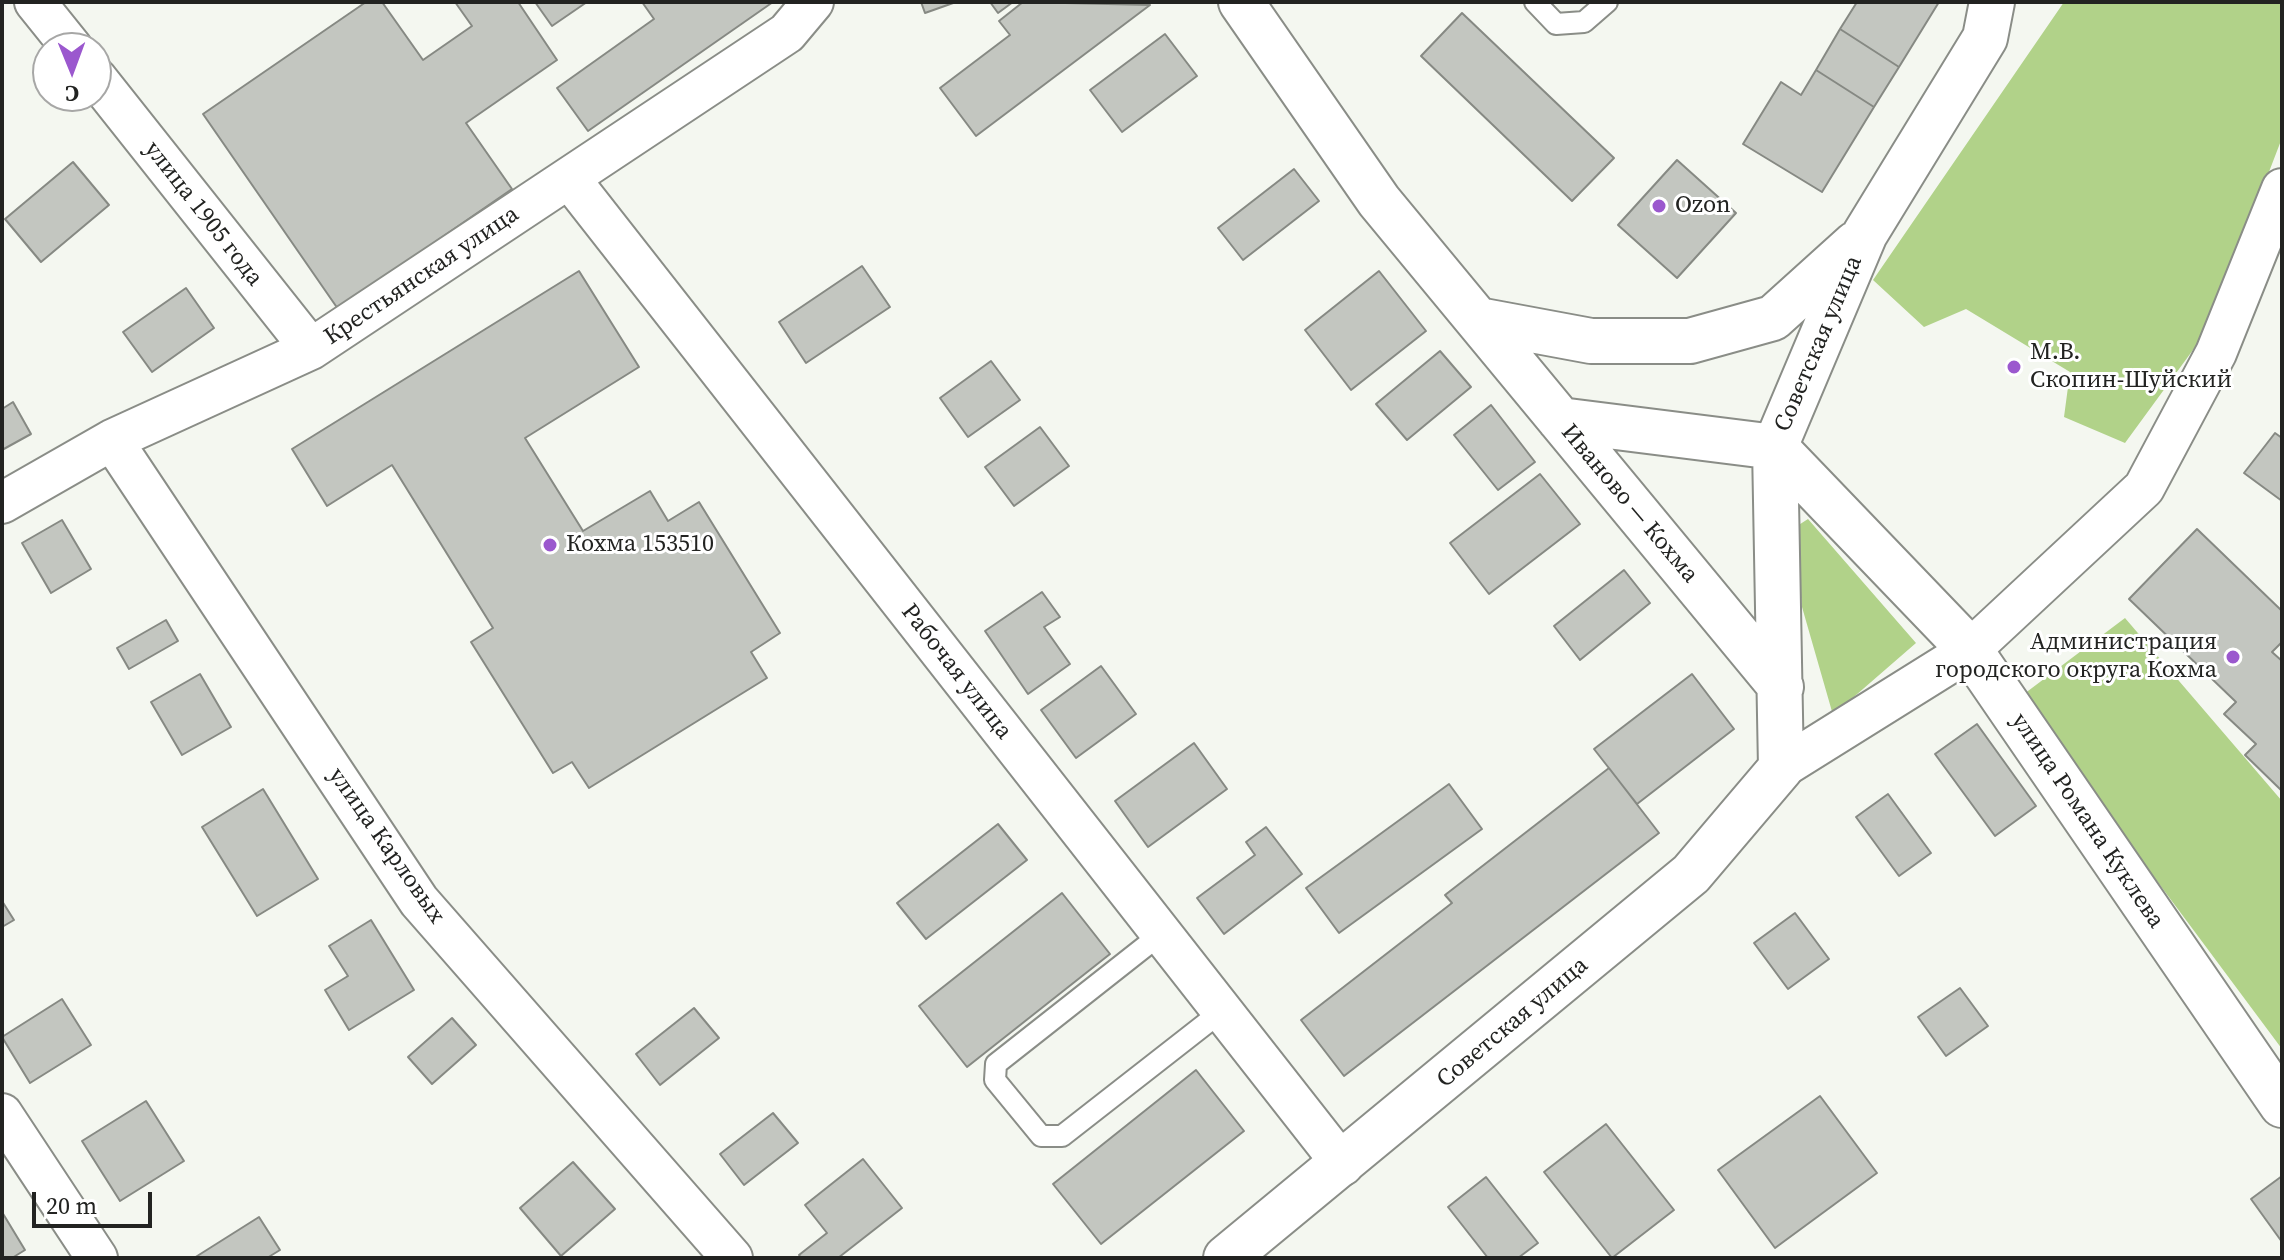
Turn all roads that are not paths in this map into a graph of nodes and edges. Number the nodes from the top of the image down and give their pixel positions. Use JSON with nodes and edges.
{"nodes":[{"id":1,"x":35,"y":2,"type":"edge"},
{"id":2,"x":813,"y":2,"type":"edge"},
{"id":3,"x":1241,"y":2,"type":"edge"},
{"id":4,"x":1535,"y":2,"type":"edge"},
{"id":5,"x":1607,"y":2,"type":"edge"},
{"id":6,"x":1992,"y":2,"type":"edge"},
{"id":7,"x":59,"y":32,"type":"edge"},
{"id":8,"x":112,"y":98,"type":"edge"},
{"id":9,"x":569,"y":178,"type":"junction"},
{"id":10,"x":2282,"y":189,"type":"edge"},
{"id":11,"x":1865,"y":234,"type":"junction"},
{"id":12,"x":1478,"y":320,"type":"junction"},
{"id":13,"x":311,"y":349,"type":"junction"},
{"id":14,"x":1560,"y":420,"type":"junction"},
{"id":15,"x":112,"y":440,"type":"junction"},
{"id":16,"x":1775,"y":447,"type":"junction"},
{"id":17,"x":2,"y":503,"type":"edge"},
{"id":18,"x":1970,"y":650,"type":"junction"},
{"id":19,"x":1781,"y":687,"type":"junction"},
{"id":20,"x":1781,"y":768,"type":"junction"},
{"id":21,"x":1161,"y":934,"type":"junction"},
{"id":22,"x":1222,"y":1011,"type":"junction"},
{"id":23,"x":2282,"y":1105,"type":"edge"},
{"id":24,"x":2,"y":1114,"type":"edge"},
{"id":25,"x":1343,"y":1165,"type":"junction"},
{"id":26,"x":97,"y":1258,"type":"edge"},
{"id":27,"x":732,"y":1258,"type":"edge"},
{"id":28,"x":1226,"y":1258,"type":"edge"}],
"edges":[{"from":1,"to":7,"type":"street"},
{"from":2,"to":9,"type":"street","name":"Крестьянская улица"},
{"from":3,"to":12,"type":"main road","name":"Иваново — Кохма"},
{"from":4,"to":5,"type":"lane"},
{"from":6,"to":11,"type":"main road","name":"Советская улица"},
{"from":8,"to":13,"type":"street","name":"улица 1905 года"},
{"from":9,"to":13,"type":"street","name":"Крестьянская улица"},
{"from":9,"to":21,"type":"street","name":"Рабочая улица"},
{"from":10,"to":18,"type":"street","name":"Советская улица"},
{"from":11,"to":12,"type":"main road"},
{"from":11,"to":16,"type":"main road","name":"Советская улица"},
{"from":12,"to":14,"type":"main road","name":"Иваново — Кохма"},
{"from":13,"to":15,"type":"street","name":"Крестьянская улица"},
{"from":14,"to":16,"type":"main road"},
{"from":14,"to":19,"type":"main road","name":"Иваново — Кохма"},
{"from":15,"to":17,"type":"street","name":"Крестьянская улица"},
{"from":15,"to":27,"type":"street","name":"улица Карловых"},
{"from":16,"to":18,"type":"main road","name":"улица Романа Куклева"},
{"from":16,"to":19,"type":"main road","name":"Советская улица"},
{"from":18,"to":20,"type":"street","name":"Советская улица"},
{"from":18,"to":23,"type":"main road","name":"улица Романа Куклева"},
{"from":19,"to":20,"type":"main road","name":"Советская улица"},
{"from":20,"to":25,"type":"main road","name":"Советская улица"},
{"from":21,"to":22,"type":"street","name":"Рабочая улица"},
{"from":21,"to":22,"type":"lane"},
{"from":22,"to":25,"type":"street","name":"Рабочая улица"},
{"from":24,"to":26,"type":"street"},
{"from":25,"to":28,"type":"main road","name":"Советская улица"}]}
